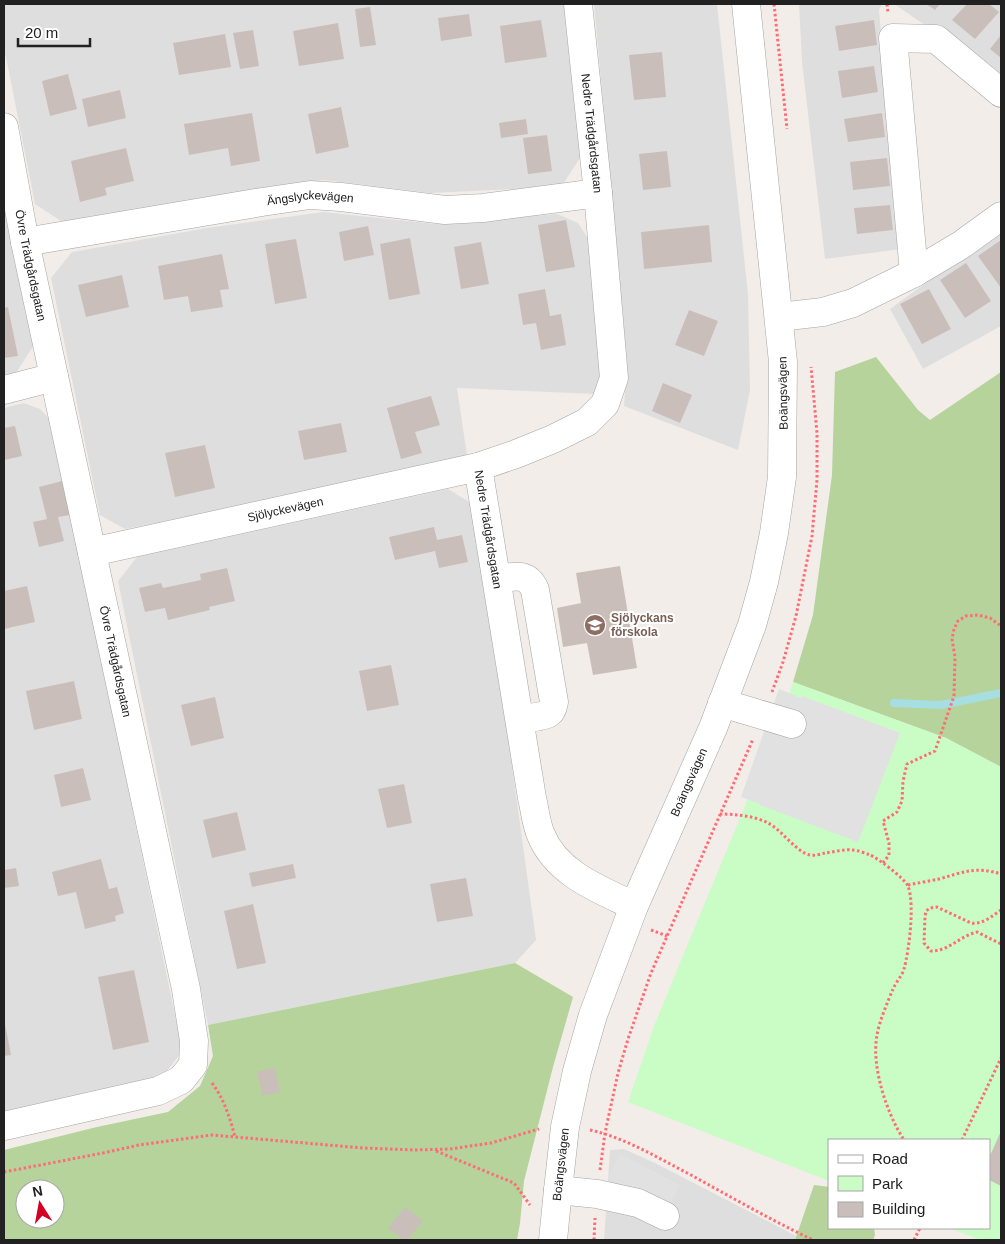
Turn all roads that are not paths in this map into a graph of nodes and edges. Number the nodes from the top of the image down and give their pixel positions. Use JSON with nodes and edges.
{"nodes":[{"id":1,"x":578,"y":4,"type":"edge"},
{"id":2,"x":746,"y":4,"type":"edge"},
{"id":3,"x":1001,"y":93,"type":"edge"},
{"id":4,"x":4,"y":128,"type":"edge"},
{"id":5,"x":598,"y":192,"type":"junction"},
{"id":6,"x":1001,"y":216,"type":"edge"},
{"id":7,"x":25,"y":242,"type":"junction"},
{"id":8,"x":914,"y":273,"type":"junction"},
{"id":9,"x":779,"y":317,"type":"junction"},
{"id":10,"x":54,"y":377,"type":"junction"},
{"id":11,"x":4,"y":390,"type":"edge"},
{"id":12,"x":478,"y":467,"type":"junction"},
{"id":13,"x":92,"y":552,"type":"junction"},
{"id":14,"x":497,"y":579,"type":"junction"},
{"id":15,"x":722,"y":703,"type":"junction"},
{"id":16,"x":520,"y":719,"type":"junction"},
{"id":17,"x":792,"y":724,"type":"dead end"},
{"id":18,"x":634,"y":906,"type":"junction"},
{"id":19,"x":4,"y":1126,"type":"edge"},
{"id":20,"x":555,"y":1215,"type":"edge"},
{"id":21,"x":666,"y":1216,"type":"dead end"}],
"edges":[{"from":1,"to":5,"type":"street","name":"Nedre Trädgårdsgatan"},
{"from":2,"to":9,"type":"street","name":"Boängsvägen"},
{"from":3,"to":8,"type":"street"},
{"from":4,"to":7,"type":"street","name":"Övre Trädgårdsgatan"},
{"from":5,"to":7,"type":"street","name":"Ängslyckevägen"},
{"from":5,"to":12,"type":"street","name":"Nedre Trädgårdsgatan"},
{"from":6,"to":8,"type":"street"},
{"from":7,"to":10,"type":"street","name":"Övre Trädgårdsgatan"},
{"from":8,"to":9,"type":"street"},
{"from":9,"to":15,"type":"street","name":"Boängsvägen"},
{"from":10,"to":11,"type":"street"},
{"from":10,"to":13,"type":"street","name":"Övre Trädgårdsgatan"},
{"from":12,"to":13,"type":"street","name":"Sjölyckevägen"},
{"from":12,"to":14,"type":"street","name":"Nedre Trädgårdsgatan"},
{"from":13,"to":19,"type":"street","name":"Övre Trädgårdsgatan"},
{"from":14,"to":16,"type":"street","name":"Nedre Trädgårdsgatan"},
{"from":14,"to":16,"type":"street"},
{"from":15,"to":17,"type":"street"},
{"from":15,"to":18,"type":"street","name":"Boängsvägen"},
{"from":16,"to":18,"type":"street","name":"Nedre Trädgårdsgatan"},
{"from":18,"to":20,"type":"street","name":"Boängsvägen"},
{"from":20,"to":21,"type":"street"}]}
